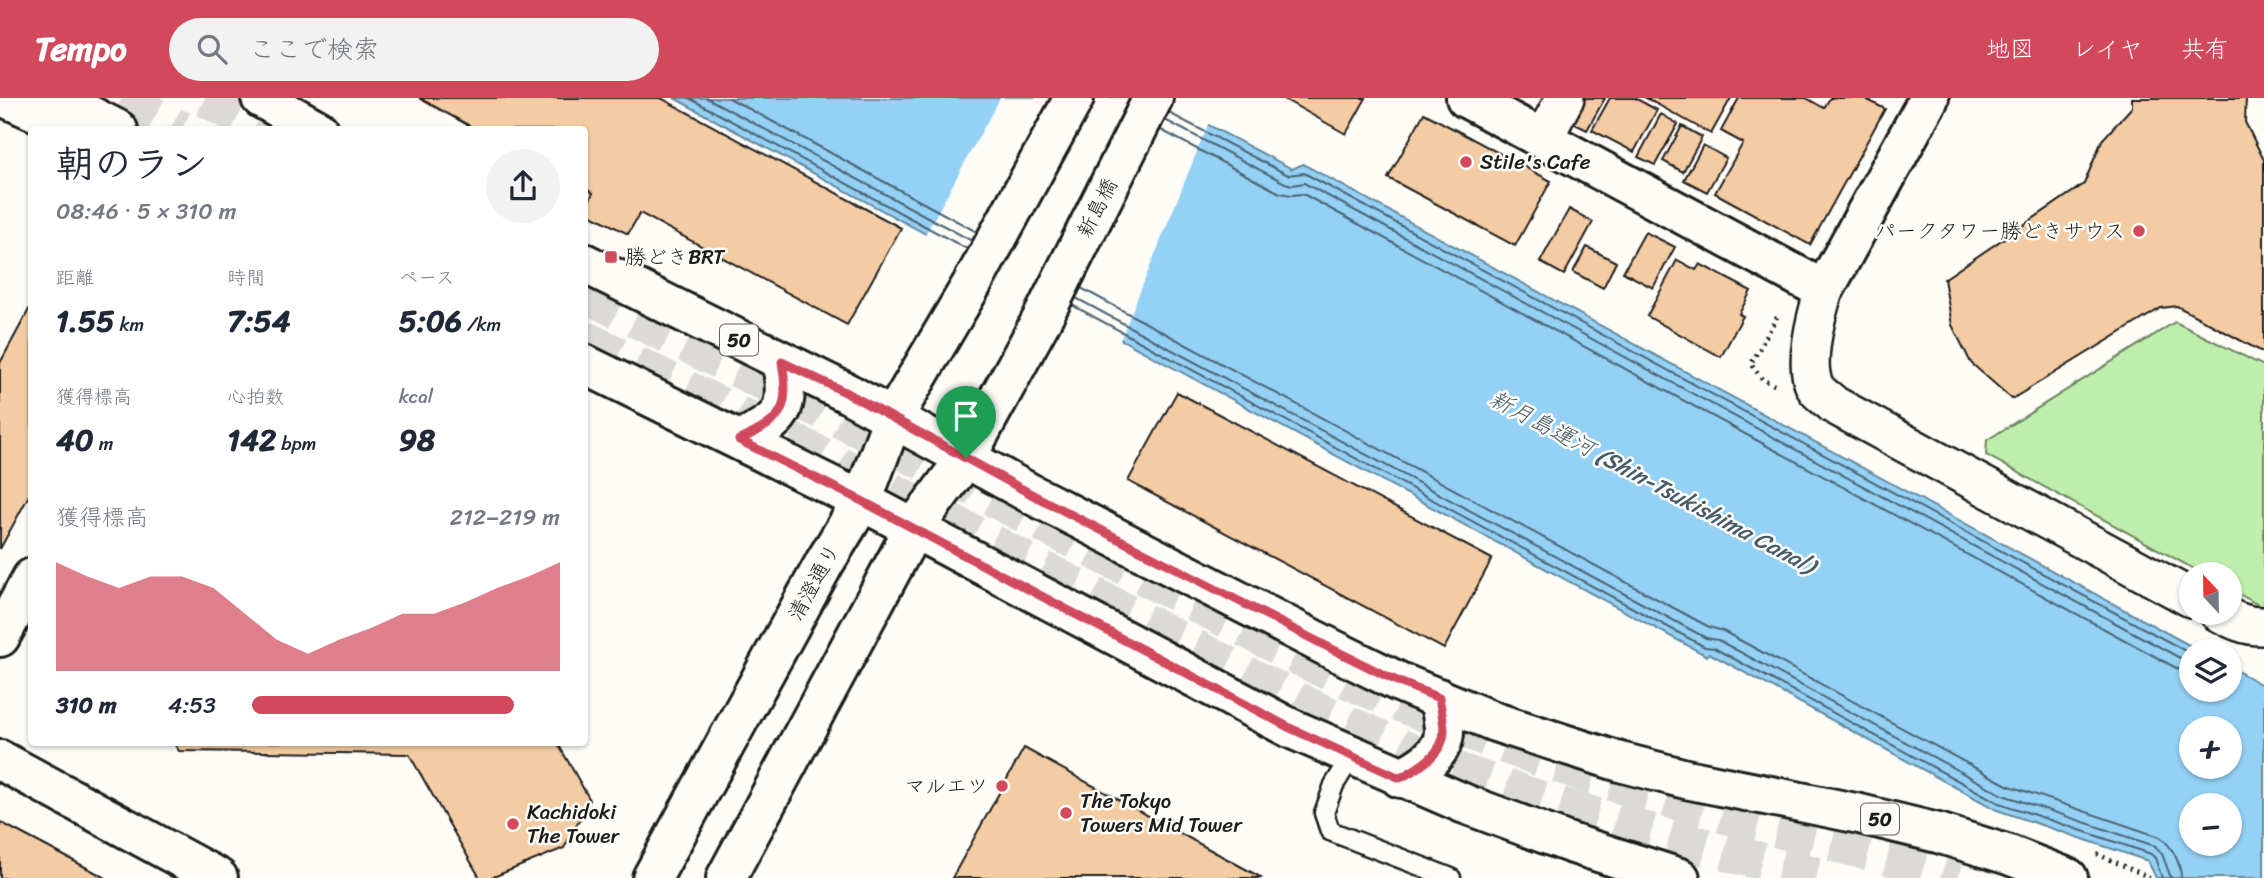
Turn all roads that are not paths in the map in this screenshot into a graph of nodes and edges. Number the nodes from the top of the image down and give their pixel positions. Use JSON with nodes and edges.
{"nodes":[{"id":1,"x":6,"y":98,"type":"edge"},
{"id":2,"x":56,"y":98,"type":"edge"},
{"id":3,"x":261,"y":98,"type":"edge"},
{"id":4,"x":1074,"y":98,"type":"edge"},
{"id":5,"x":1153,"y":98,"type":"edge"},
{"id":6,"x":1465,"y":98,"type":"edge"},
{"id":7,"x":1564,"y":98,"type":"edge"},
{"id":8,"x":1929,"y":98,"type":"edge"},
{"id":9,"x":305,"y":117,"type":"edge"},
{"id":10,"x":68,"y":126,"type":"edge"},
{"id":11,"x":110,"y":126,"type":"edge"},
{"id":12,"x":1543,"y":139,"type":"junction"},
{"id":13,"x":588,"y":265,"type":"edge"},
{"id":14,"x":1824,"y":290,"type":"junction"},
{"id":15,"x":782,"y":362,"type":"junction"},
{"id":16,"x":588,"y":366,"type":"edge"},
{"id":17,"x":893,"y":418,"type":"junction"},
{"id":18,"x":739,"y":440,"type":"junction"},
{"id":19,"x":966,"y":458,"type":"junction"},
{"id":20,"x":862,"y":501,"type":"junction"},
{"id":21,"x":914,"y":528,"type":"junction"},
{"id":22,"x":28,"y":585,"type":"edge"},
{"id":23,"x":2179,"y":592,"type":"edge"},
{"id":24,"x":2242,"y":624,"type":"edge"},
{"id":25,"x":2264,"y":626,"type":"edge"},
{"id":26,"x":0,"y":637,"type":"edge"},
{"id":27,"x":1439,"y":698,"type":"junction"},
{"id":28,"x":1352,"y":756,"type":"junction"},
{"id":29,"x":0,"y":760,"type":"edge"},
{"id":30,"x":1400,"y":778,"type":"junction"},
{"id":31,"x":218,"y":878,"type":"edge"},
{"id":32,"x":652,"y":878,"type":"edge"},
{"id":33,"x":726,"y":878,"type":"edge"},
{"id":34,"x":1451,"y":878,"type":"edge"},
{"id":35,"x":1681,"y":878,"type":"edge"},
{"id":36,"x":2068,"y":878,"type":"edge"}],
"edges":[{"from":1,"to":10,"type":"main road"},
{"from":2,"to":11,"type":"main road"},
{"from":3,"to":9,"type":"main road"},
{"from":4,"to":17,"type":"main road","name":"清澄通り"},
{"from":5,"to":19,"type":"main road","name":"新島橋"},
{"from":6,"to":12,"type":"main road"},
{"from":7,"to":12,"type":"street"},
{"from":8,"to":14,"type":"main road"},
{"from":12,"to":14,"type":"main road"},
{"from":13,"to":15,"type":"main road","number":"50"},
{"from":14,"to":23,"type":"street"},
{"from":15,"to":17,"type":"main road","number":"50"},
{"from":15,"to":18,"type":"main road"},
{"from":16,"to":18,"type":"main road"},
{"from":17,"to":19,"type":"main road","number":"50"},
{"from":17,"to":20,"type":"main road","name":"清澄通り"},
{"from":18,"to":20,"type":"main road"},
{"from":19,"to":21,"type":"main road"},
{"from":19,"to":27,"type":"main road","number":"50"},
{"from":20,"to":21,"type":"main road"},
{"from":20,"to":32,"type":"main road","name":"清澄通り"},
{"from":21,"to":28,"type":"main road"},
{"from":21,"to":33,"type":"main road"},
{"from":22,"to":26,"type":"main road"},
{"from":24,"to":25,"type":"street"},
{"from":27,"to":30,"type":"main road"},
{"from":27,"to":36,"type":"main road","number":"50"},
{"from":28,"to":30,"type":"main road"},
{"from":28,"to":34,"type":"lane"},
{"from":29,"to":31,"type":"main road"},
{"from":30,"to":35,"type":"main road"}]}
